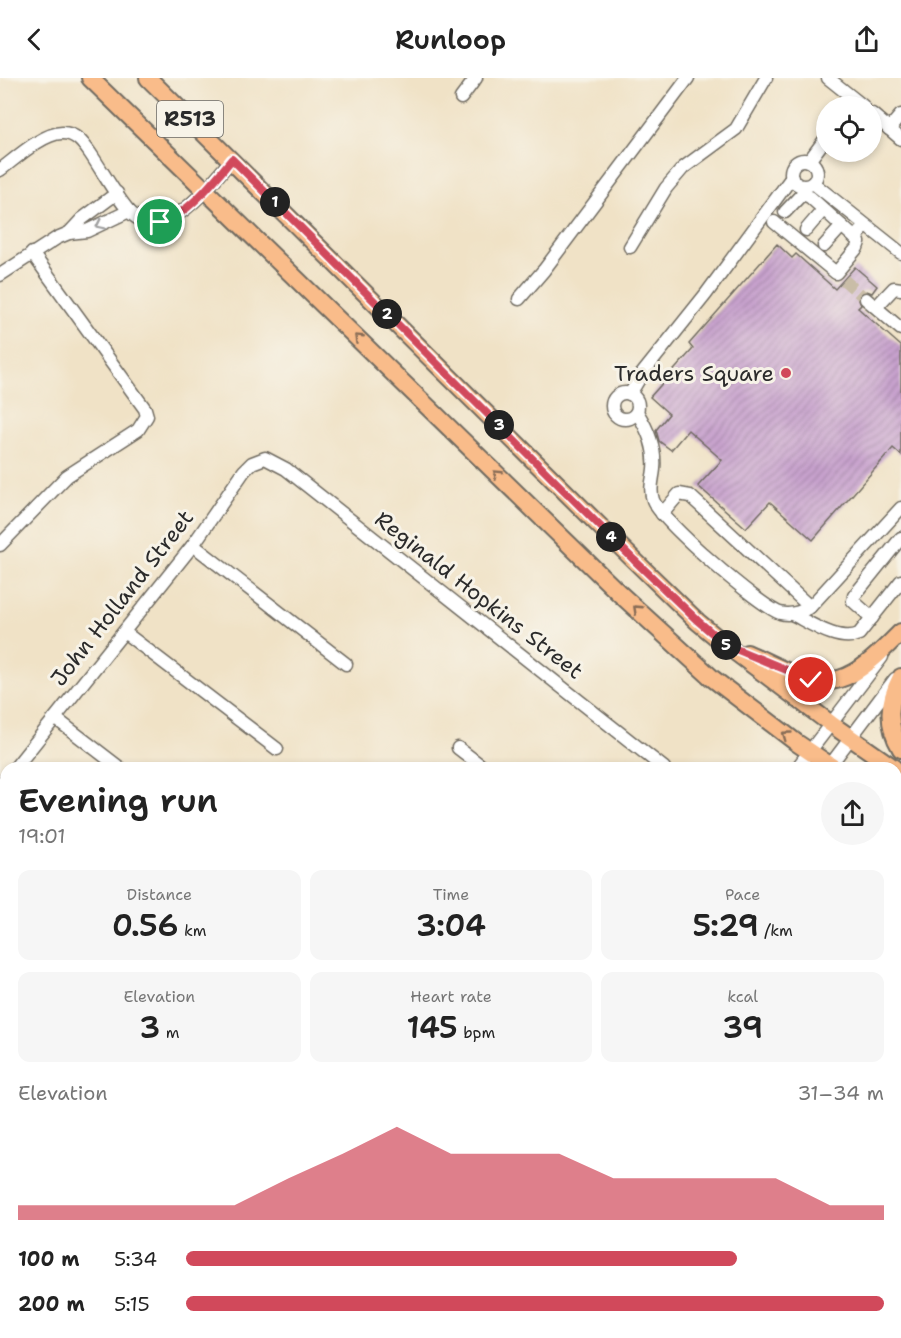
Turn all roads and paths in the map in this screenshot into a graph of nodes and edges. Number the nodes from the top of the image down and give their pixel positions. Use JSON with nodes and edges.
{"nodes":[{"id":1,"x":90,"y":78,"type":"edge"},
{"id":2,"x":148,"y":78,"type":"edge"},
{"id":3,"x":476,"y":78,"type":"edge"},
{"id":4,"x":688,"y":78,"type":"edge"},
{"id":5,"x":766,"y":78,"type":"edge"},
{"id":6,"x":828,"y":78,"type":"edge"},
{"id":7,"x":847,"y":96,"type":"edge"},
{"id":8,"x":461,"y":98,"type":"dead end"},
{"id":9,"x":901,"y":115,"type":"edge"},
{"id":10,"x":882,"y":123,"type":"edge"},
{"id":11,"x":889,"y":129,"type":"junction"},
{"id":12,"x":901,"y":139,"type":"edge"},
{"id":13,"x":816,"y":152,"type":"edge"},
{"id":14,"x":232,"y":159,"type":"junction"},
{"id":15,"x":809,"y":161,"type":"junction"},
{"id":16,"x":0,"y":170,"type":"edge"},
{"id":17,"x":792,"y":177,"type":"junction"},
{"id":18,"x":813,"y":183,"type":"junction"},
{"id":19,"x":206,"y":190,"type":"junction"},
{"id":20,"x":117,"y":193,"type":"junction"},
{"id":21,"x":823,"y":210,"type":"junction"},
{"id":22,"x":129,"y":211,"type":"junction"},
{"id":23,"x":784,"y":212,"type":"dead end"},
{"id":24,"x":774,"y":222,"type":"dead end"},
{"id":25,"x":842,"y":226,"type":"junction"},
{"id":26,"x":865,"y":227,"type":"dead end"},
{"id":27,"x":806,"y":230,"type":"dead end"},
{"id":28,"x":69,"y":233,"type":"junction"},
{"id":29,"x":855,"y":238,"type":"junction"},
{"id":30,"x":824,"y":246,"type":"dead end"},
{"id":31,"x":630,"y":247,"type":"dead end"},
{"id":32,"x":32,"y":253,"type":"junction"},
{"id":33,"x":901,"y":253,"type":"edge"},
{"id":34,"x":0,"y":275,"type":"edge"},
{"id":35,"x":901,"y":289,"type":"edge"},
{"id":36,"x":519,"y":299,"type":"dead end"},
{"id":37,"x":901,"y":329,"type":"edge"},
{"id":38,"x":630,"y":394,"type":"junction"},
{"id":39,"x":637,"y":412,"type":"junction"},
{"id":40,"x":265,"y":458,"type":"joint"},
{"id":41,"x":901,"y":508,"type":"edge"},
{"id":42,"x":662,"y":514,"type":"junction"},
{"id":43,"x":901,"y":538,"type":"edge"},
{"id":44,"x":0,"y":545,"type":"edge"},
{"id":45,"x":193,"y":545,"type":"junction"},
{"id":46,"x":901,"y":581,"type":"edge"},
{"id":47,"x":810,"y":607,"type":"junction"},
{"id":48,"x":792,"y":614,"type":"junction"},
{"id":49,"x":872,"y":618,"type":"junction"},
{"id":50,"x":123,"y":632,"type":"junction"},
{"id":51,"x":901,"y":632,"type":"edge"},
{"id":52,"x":726,"y":645,"type":"junction"},
{"id":53,"x":346,"y":664,"type":"dead end"},
{"id":54,"x":901,"y":671,"type":"edge"},
{"id":55,"x":901,"y":677,"type":"edge"},
{"id":56,"x":55,"y":718,"type":"junction"},
{"id":57,"x":831,"y":724,"type":"junction"},
{"id":58,"x":851,"y":738,"type":"junction"},
{"id":59,"x":458,"y":748,"type":"dead end"},
{"id":60,"x":277,"y":749,"type":"dead end"},
{"id":61,"x":901,"y":749,"type":"edge"},
{"id":62,"x":810,"y":752,"type":"junction"},
{"id":63,"x":20,"y":762,"type":"edge"},
{"id":64,"x":112,"y":762,"type":"edge"},
{"id":65,"x":476,"y":762,"type":"edge"},
{"id":66,"x":656,"y":762,"type":"edge"},
{"id":67,"x":802,"y":762,"type":"edge"},
{"id":68,"x":824,"y":762,"type":"edge"},
{"id":69,"x":834,"y":762,"type":"edge"},
{"id":70,"x":886,"y":762,"type":"edge"}],
"edges":[{"from":1,"to":19,"type":"main road","number":"R513"},
{"from":2,"to":14,"type":"main road","number":"R513"},
{"from":3,"to":8,"type":"street"},
{"from":4,"to":36,"type":"street"},
{"from":5,"to":31,"type":"street"},
{"from":6,"to":7,"type":"street"},
{"from":9,"to":11,"type":"street"},
{"from":10,"to":11,"type":"street"},
{"from":11,"to":12,"type":"street"},
{"from":13,"to":15,"type":"street"},
{"from":14,"to":19,"type":"street"},
{"from":14,"to":52,"type":"main road","number":"R513"},
{"from":15,"to":17,"type":"street"},
{"from":15,"to":18,"type":"street"},
{"from":16,"to":20,"type":"street"},
{"from":17,"to":18,"type":"street"},
{"from":17,"to":38,"type":"street"},
{"from":18,"to":33,"type":"street"},
{"from":19,"to":22,"type":"street"},
{"from":62,"to":19,"type":"main road","number":"R513","one_way":true},
{"from":20,"to":22,"type":"street"},
{"from":20,"to":28,"type":"street"},
{"from":21,"to":23,"type":"street"},
{"from":21,"to":25,"type":"street"},
{"from":21,"to":27,"type":"street"},
{"from":22,"to":28,"type":"street","one_way":true},
{"from":24,"to":29,"type":"street"},
{"from":25,"to":29,"type":"street"},
{"from":25,"to":30,"type":"street"},
{"from":26,"to":29,"type":"street"},
{"from":28,"to":32,"type":"street"},
{"from":32,"to":34,"type":"street"},
{"from":32,"to":44,"type":"street"},
{"from":35,"to":37,"type":"street"},
{"from":38,"to":39,"type":"street"},
{"from":38,"to":39,"type":"street"},
{"from":39,"to":42,"type":"street"},
{"from":40,"to":45,"type":"street","name":"John Holland Street"},
{"from":40,"to":66,"type":"street","name":"Reginald Hopkins Street"},
{"from":41,"to":47,"type":"street"},
{"from":42,"to":47,"type":"street"},
{"from":42,"to":48,"type":"street"},
{"from":43,"to":49,"type":"street"},
{"from":45,"to":50,"type":"street","name":"John Holland Street"},
{"from":45,"to":53,"type":"street"},
{"from":46,"to":49,"type":"street"},
{"from":47,"to":48,"type":"street"},
{"from":48,"to":49,"type":"street"},
{"from":50,"to":56,"type":"street","name":"John Holland Street"},
{"from":50,"to":60,"type":"street"},
{"from":51,"to":52,"type":"main road"},
{"from":51,"to":57,"type":"street"},
{"from":52,"to":57,"type":"main road","number":"R513"},
{"from":54,"to":58,"type":"street"},
{"from":55,"to":61,"type":"main road"},
{"from":56,"to":63,"type":"street","name":"John Holland Street"},
{"from":56,"to":64,"type":"street"},
{"from":57,"to":58,"type":"main road","number":"R513"},
{"from":57,"to":62,"type":"street"},
{"from":58,"to":69,"type":"street"},
{"from":58,"to":70,"type":"main road","number":"R513"},
{"from":59,"to":65,"type":"street"},
{"from":62,"to":67,"type":"street"},
{"from":62,"to":68,"type":"main road","number":"R513"}]}
